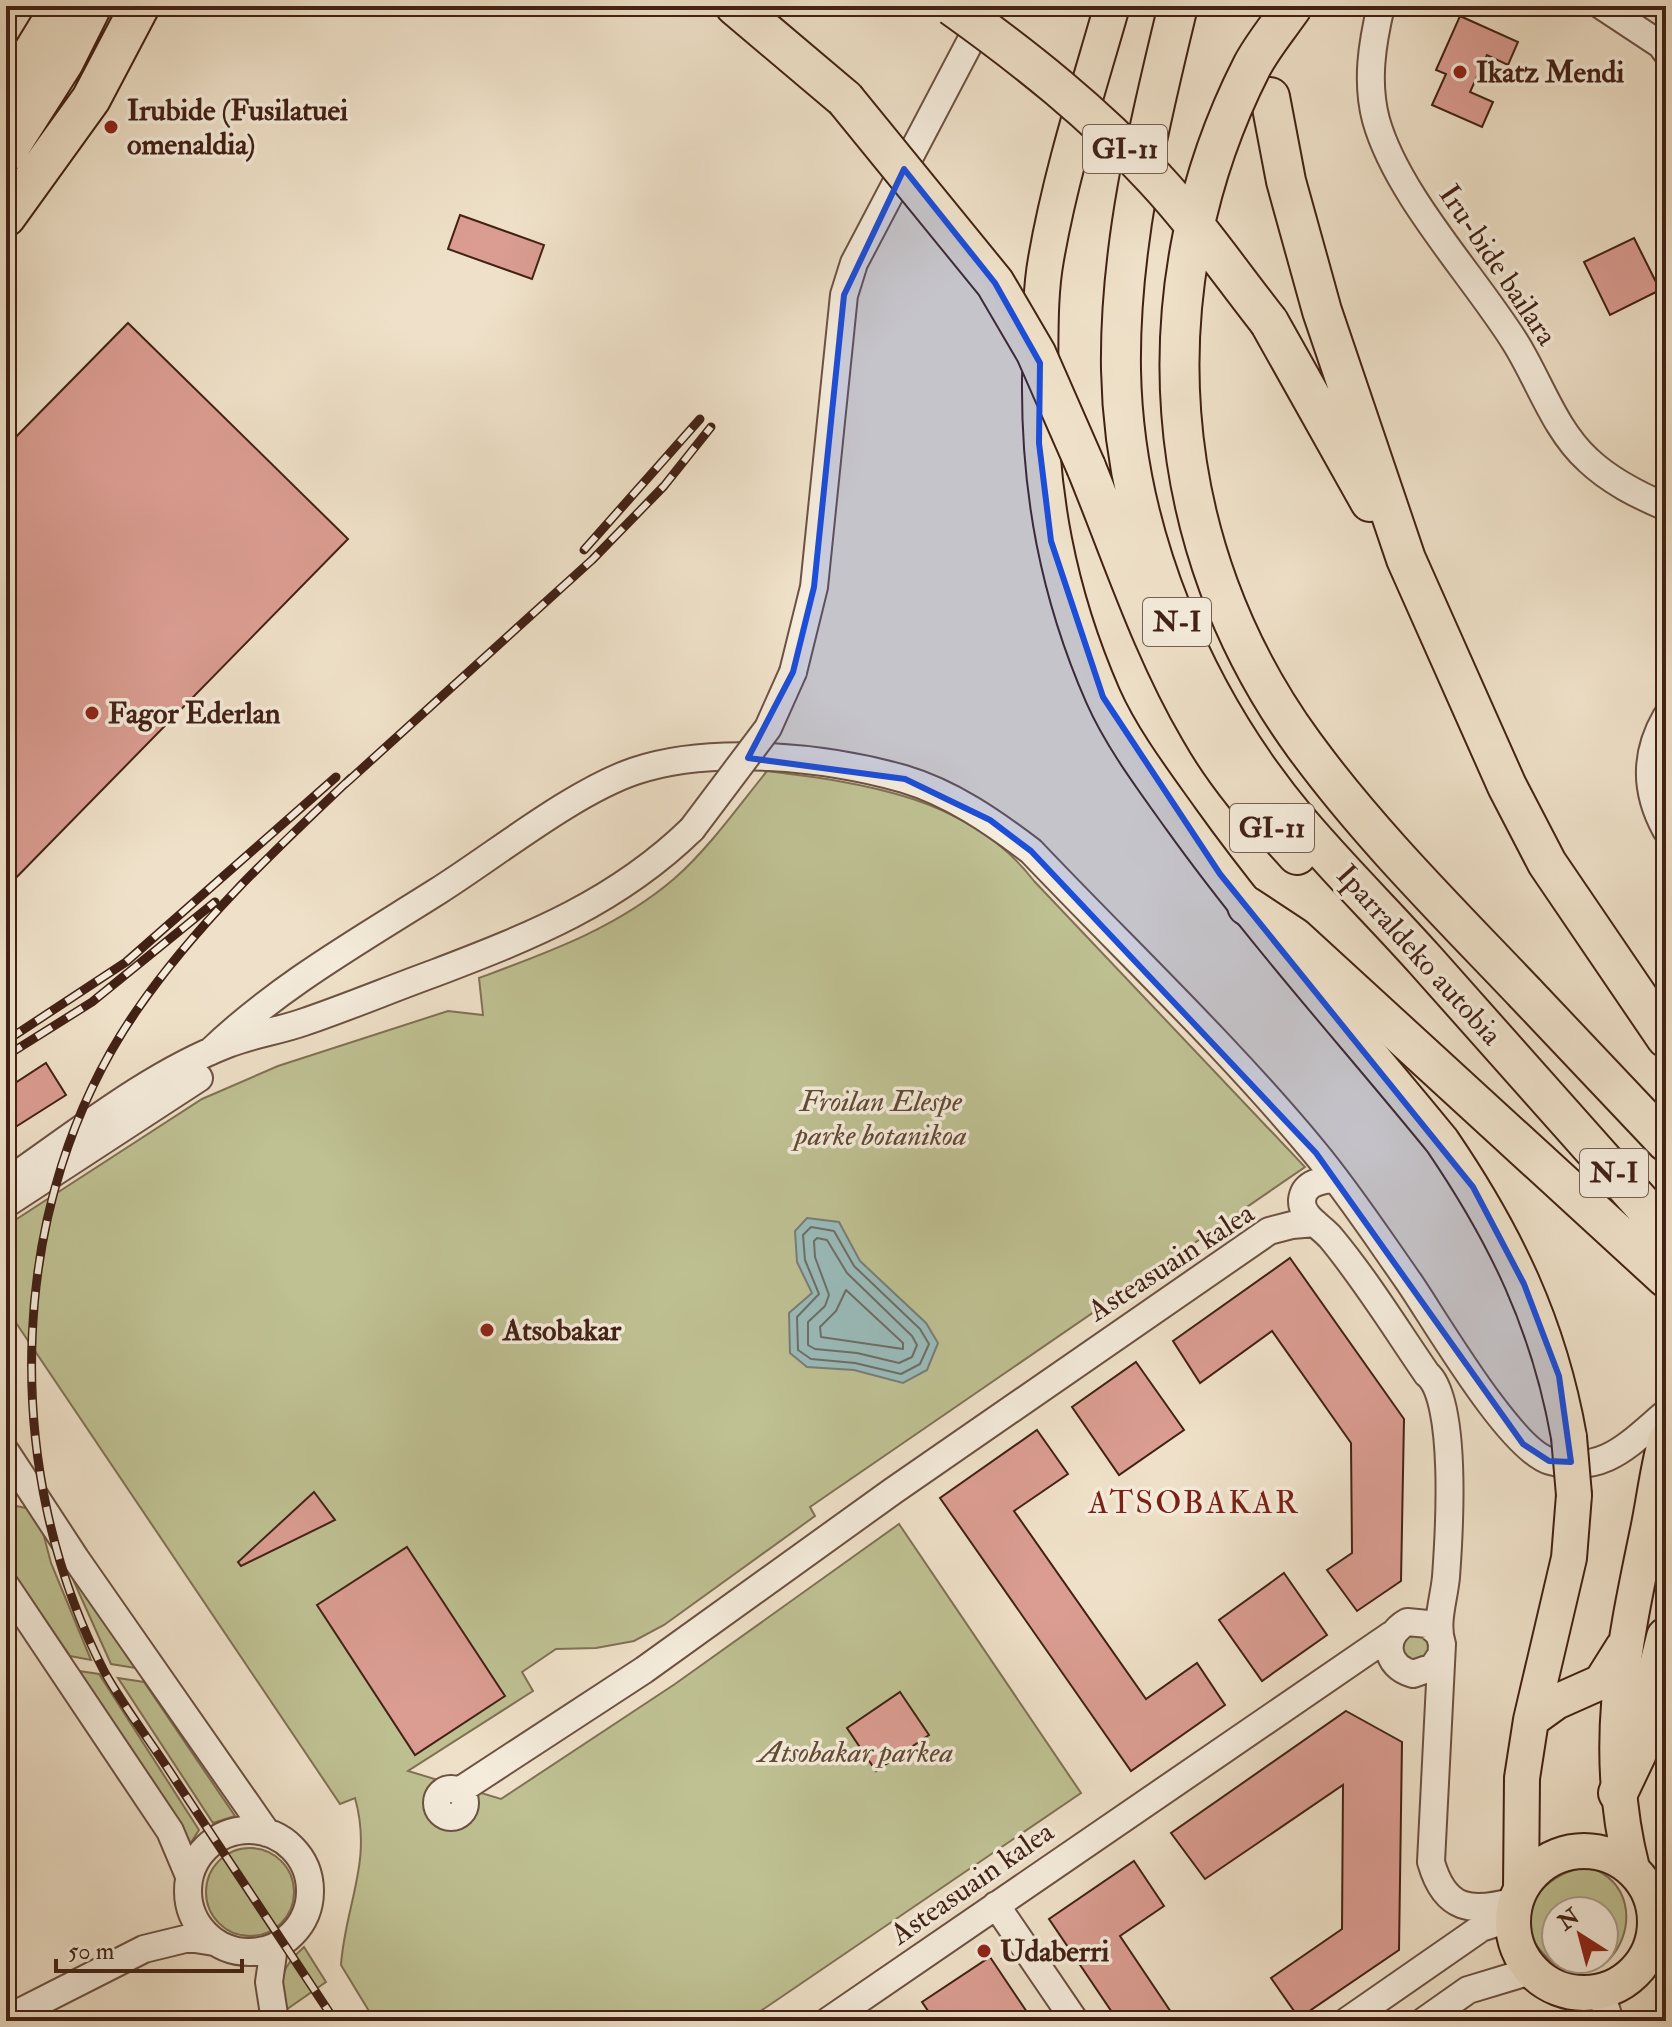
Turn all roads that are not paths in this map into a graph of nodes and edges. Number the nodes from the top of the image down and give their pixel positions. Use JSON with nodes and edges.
{"nodes":[{"id":1,"x":61,"y":6,"type":"edge"},
{"id":2,"x":92,"y":6,"type":"edge"},
{"id":3,"x":140,"y":6,"type":"edge"},
{"id":4,"x":735,"y":6,"type":"edge"},
{"id":5,"x":952,"y":6,"type":"edge"},
{"id":6,"x":989,"y":6,"type":"edge"},
{"id":7,"x":1112,"y":6,"type":"edge"},
{"id":8,"x":1178,"y":6,"type":"edge"},
{"id":9,"x":1293,"y":6,"type":"edge"},
{"id":10,"x":1381,"y":6,"type":"edge"},
{"id":11,"x":1602,"y":6,"type":"edge"},
{"id":12,"x":1666,"y":52,"type":"edge"},
{"id":13,"x":6,"y":96,"type":"edge"},
{"id":14,"x":1270,"y":97,"type":"dead end"},
{"id":15,"x":6,"y":153,"type":"edge"},
{"id":16,"x":6,"y":217,"type":"edge"},
{"id":17,"x":1666,"y":507,"type":"edge"},
{"id":18,"x":1406,"y":559,"type":"junction"},
{"id":19,"x":1666,"y":717,"type":"edge"},
{"id":20,"x":1666,"y":830,"type":"edge"},
{"id":21,"x":1247,"y":906,"type":"junction"},
{"id":22,"x":301,"y":1023,"type":"junction"},
{"id":23,"x":1666,"y":1038,"type":"edge"},
{"id":24,"x":211,"y":1051,"type":"junction"},
{"id":25,"x":1563,"y":1114,"type":"junction"},
{"id":26,"x":1666,"y":1142,"type":"edge"},
{"id":27,"x":1335,"y":1178,"type":"junction"},
{"id":28,"x":6,"y":1182,"type":"edge"},
{"id":29,"x":6,"y":1204,"type":"edge"},
{"id":30,"x":1315,"y":1223,"type":"junction"},
{"id":31,"x":1662,"y":1258,"type":"edge"},
{"id":32,"x":1462,"y":1359,"type":"junction"},
{"id":33,"x":1439,"y":1383,"type":"junction"},
{"id":34,"x":1666,"y":1413,"type":"edge"},
{"id":35,"x":1666,"y":1439,"type":"edge"},
{"id":36,"x":6,"y":1452,"type":"edge"},
{"id":37,"x":6,"y":1586,"type":"edge"},
{"id":38,"x":1391,"y":1635,"type":"junction"},
{"id":39,"x":1432,"y":1636,"type":"junction"},
{"id":40,"x":1666,"y":1637,"type":"edge"},
{"id":41,"x":1623,"y":1647,"type":"junction"},
{"id":42,"x":1531,"y":1720,"type":"junction"},
{"id":43,"x":459,"y":1791,"type":"dead end"},
{"id":44,"x":1618,"y":1793,"type":"junction"},
{"id":45,"x":267,"y":1833,"type":"junction"},
{"id":46,"x":1632,"y":1868,"type":"junction"},
{"id":47,"x":189,"y":1876,"type":"junction"},
{"id":48,"x":1516,"y":1903,"type":"junction"},
{"id":49,"x":996,"y":1905,"type":"junction"},
{"id":50,"x":1661,"y":1919,"type":"edge"},
{"id":51,"x":214,"y":1942,"type":"junction"},
{"id":52,"x":274,"y":1947,"type":"junction"},
{"id":53,"x":1531,"y":1971,"type":"junction"},
{"id":54,"x":1606,"y":2007,"type":"edge"},
{"id":55,"x":6,"y":2019,"type":"edge"},
{"id":56,"x":275,"y":2021,"type":"edge"},
{"id":57,"x":828,"y":2021,"type":"edge"},
{"id":58,"x":1075,"y":2021,"type":"edge"},
{"id":59,"x":1347,"y":2021,"type":"edge"},
{"id":60,"x":1424,"y":2021,"type":"edge"}],
"edges":[{"from":1,"to":13,"type":"highway"},
{"from":2,"to":15,"type":"highway"},
{"from":3,"to":16,"type":"highway"},
{"from":4,"to":25,"type":"highway","number":"GI-11","bridge":true},
{"from":5,"to":18,"type":"highway","number":"GI-11","bridge":true},
{"from":6,"to":22,"type":"street","bridge":true},
{"from":7,"to":21,"type":"main road"},
{"from":8,"to":25,"type":"highway","name":"Iparraldeko autobia","number":"N-I"},
{"from":9,"to":26,"type":"highway","name":"Iparraldeko autobia","number":"N-I","bridge":true},
{"from":10,"to":17,"type":"street","name":"Iru-bide bailara"},
{"from":11,"to":12,"type":"street"},
{"from":14,"to":18,"type":"highway"},
{"from":18,"to":23,"type":"highway","number":"GI-11"},
{"from":19,"to":20,"type":"street"},
{"from":21,"to":31,"type":"highway"},
{"from":21,"to":42,"type":"main road","bridge":true},
{"from":22,"to":24,"type":"street"},
{"from":22,"to":29,"type":"street"},
{"from":24,"to":27,"type":"street"},
{"from":24,"to":28,"type":"street"},
{"from":25,"to":31,"type":"highway","name":"Iparraldeko autobia","number":"N-I"},
{"from":27,"to":30,"type":"street"},
{"from":27,"to":32,"type":"street"},
{"from":30,"to":33,"type":"street"},
{"from":30,"to":43,"type":"street","name":"Asteasuain kalea"},
{"from":32,"to":33,"type":"street"},
{"from":32,"to":34,"type":"street"},
{"from":33,"to":39,"type":"street"},
{"from":35,"to":41,"type":"main road"},
{"from":36,"to":45,"type":"street"},
{"from":37,"to":47,"type":"street"},
{"from":38,"to":39,"type":"street","name":"Asteasuain kalea"},
{"from":38,"to":39,"type":"street"},
{"from":38,"to":49,"type":"street","name":"Asteasuain kalea"},
{"from":39,"to":48,"type":"street"},
{"from":40,"to":44,"type":"highway"},
{"from":41,"to":42,"type":"main road"},
{"from":41,"to":44,"type":"main road"},
{"from":42,"to":48,"type":"main road"},
{"from":44,"to":46,"type":"main road"},
{"from":45,"to":47,"type":"street"},
{"from":45,"to":52,"type":"street"},
{"from":46,"to":48,"type":"main road"},
{"from":46,"to":50,"type":"main road"},
{"from":47,"to":51,"type":"street"},
{"from":48,"to":53,"type":"main road"},
{"from":48,"to":59,"type":"street"},
{"from":49,"to":57,"type":"street","name":"Asteasuain kalea"},
{"from":49,"to":58,"type":"street"},
{"from":50,"to":54,"type":"main road"},
{"from":51,"to":52,"type":"street"},
{"from":51,"to":55,"type":"street"},
{"from":52,"to":56,"type":"street"},
{"from":53,"to":54,"type":"main road"},
{"from":53,"to":60,"type":"street"}]}
